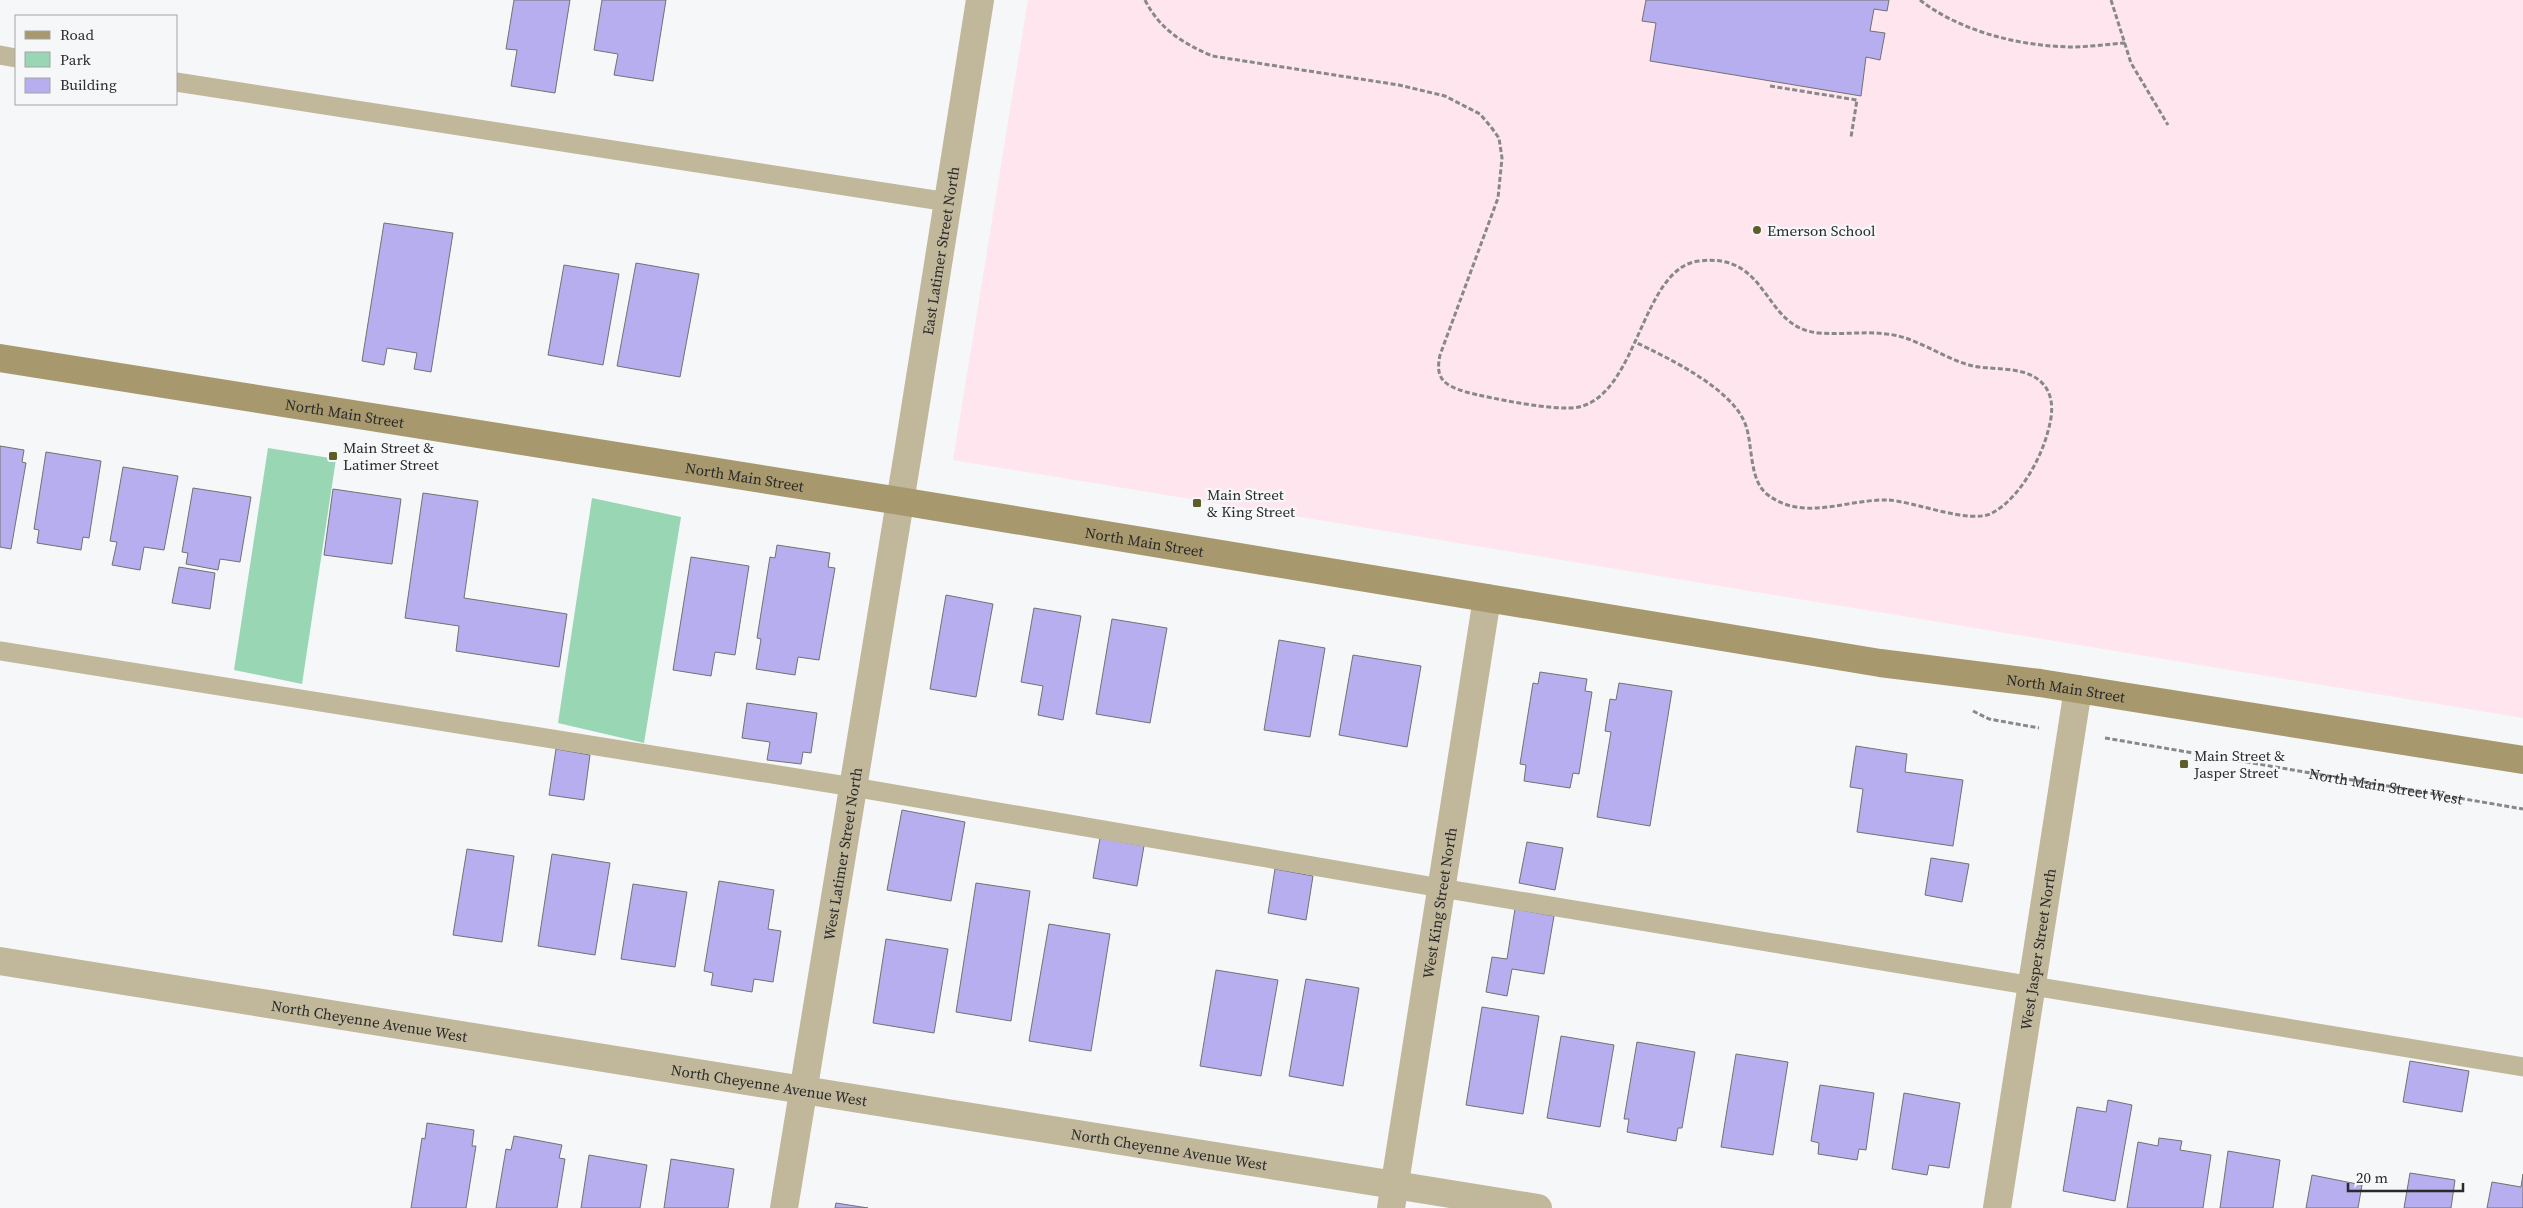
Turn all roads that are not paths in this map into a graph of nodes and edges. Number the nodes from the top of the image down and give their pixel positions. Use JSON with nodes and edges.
{"nodes":[{"id":1,"x":980,"y":0,"type":"edge"},
{"id":2,"x":0,"y":55,"type":"edge"},
{"id":3,"x":15,"y":58,"type":"edge"},
{"id":4,"x":178,"y":82,"type":"edge"},
{"id":5,"x":948,"y":202,"type":"junction"},
{"id":6,"x":0,"y":358,"type":"edge"},
{"id":7,"x":900,"y":501,"type":"junction"},
{"id":8,"x":1487,"y":598,"type":"junction"},
{"id":9,"x":0,"y":651,"type":"edge"},
{"id":10,"x":2078,"y":689,"type":"junction"},
{"id":11,"x":2523,"y":760,"type":"edge"},
{"id":12,"x":853,"y":787,"type":"junction"},
{"id":13,"x":1441,"y":888,"type":"junction"},
{"id":14,"x":0,"y":961,"type":"edge"},
{"id":15,"x":2033,"y":987,"type":"junction"},
{"id":16,"x":2523,"y":1067,"type":"edge"},
{"id":17,"x":804,"y":1089,"type":"junction"},
{"id":18,"x":1393,"y":1197,"type":"edge"},
{"id":19,"x":784,"y":1208,"type":"edge"},
{"id":20,"x":1538,"y":1208,"type":"edge"},
{"id":21,"x":1997,"y":1208,"type":"edge"}],
"edges":[{"from":1,"to":5,"type":"street","name":"East Latimer Street North"},
{"from":2,"to":3,"type":"lane"},
{"from":4,"to":5,"type":"lane"},
{"from":5,"to":7,"type":"street","name":"East Latimer Street North"},
{"from":6,"to":7,"type":"street","name":"North Main Street"},
{"from":7,"to":8,"type":"street","name":"North Main Street"},
{"from":7,"to":12,"type":"street","name":"West Latimer Street North"},
{"from":8,"to":10,"type":"street","name":"North Main Street"},
{"from":8,"to":13,"type":"street","name":"West King Street North"},
{"from":9,"to":12,"type":"lane"},
{"from":10,"to":11,"type":"street","name":"North Main Street"},
{"from":10,"to":15,"type":"street","name":"West Jasper Street North"},
{"from":12,"to":13,"type":"lane"},
{"from":12,"to":17,"type":"street","name":"West Latimer Street North"},
{"from":13,"to":15,"type":"lane"},
{"from":13,"to":18,"type":"street","name":"West King Street North"},
{"from":14,"to":17,"type":"street","name":"North Cheyenne Avenue West"},
{"from":15,"to":16,"type":"lane"},
{"from":15,"to":21,"type":"street","name":"West Jasper Street North"},
{"from":17,"to":18,"type":"street","name":"North Cheyenne Avenue West"},
{"from":17,"to":19,"type":"street","name":"West Latimer Street North"},
{"from":18,"to":20,"type":"street","name":"North Cheyenne Avenue West"}]}
